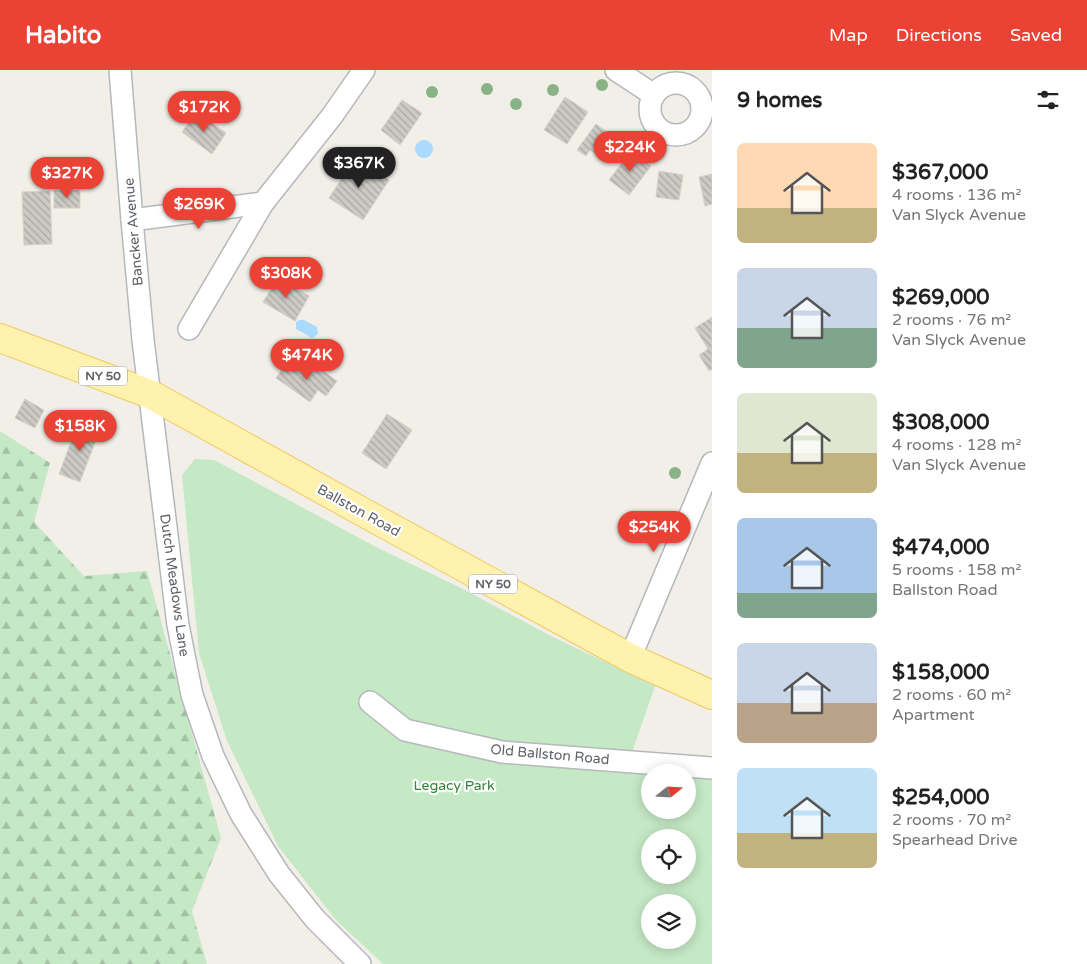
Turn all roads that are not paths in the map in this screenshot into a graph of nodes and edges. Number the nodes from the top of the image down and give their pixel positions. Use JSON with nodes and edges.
{"nodes":[{"id":1,"x":120,"y":70,"type":"edge"},
{"id":2,"x":364,"y":70,"type":"edge"},
{"id":3,"x":616,"y":70,"type":"edge"},
{"id":4,"x":654,"y":95,"type":"dead end"},
{"id":5,"x":262,"y":204,"type":"junction"},
{"id":6,"x":132,"y":220,"type":"junction"},
{"id":7,"x":189,"y":329,"type":"dead end"},
{"id":8,"x":0,"y":338,"type":"edge"},
{"id":9,"x":150,"y":394,"type":"junction"},
{"id":10,"x":712,"y":463,"type":"edge"},
{"id":11,"x":630,"y":658,"type":"junction"},
{"id":12,"x":712,"y":695,"type":"edge"},
{"id":13,"x":370,"y":702,"type":"dead end"},
{"id":14,"x":712,"y":768,"type":"edge"},
{"id":15,"x":360,"y":964,"type":"edge"}],
"edges":[{"from":1,"to":6,"type":"street","name":"Bancker Avenue"},
{"from":2,"to":5,"type":"street"},
{"from":3,"to":4,"type":"street"},
{"from":5,"to":6,"type":"street"},
{"from":5,"to":7,"type":"street"},
{"from":6,"to":9,"type":"street","name":"Bancker Avenue"},
{"from":8,"to":9,"type":"main road","name":"Ballston Road","number":"NY 50"},
{"from":9,"to":11,"type":"main road","name":"Ballston Road","number":"NY 50"},
{"from":9,"to":15,"type":"street","name":"Dutch Meadows Lane"},
{"from":10,"to":11,"type":"street"},
{"from":11,"to":12,"type":"main road","name":"Ballston Road","number":"NY 50"},
{"from":13,"to":14,"type":"street","name":"Old Ballston Road"}]}
